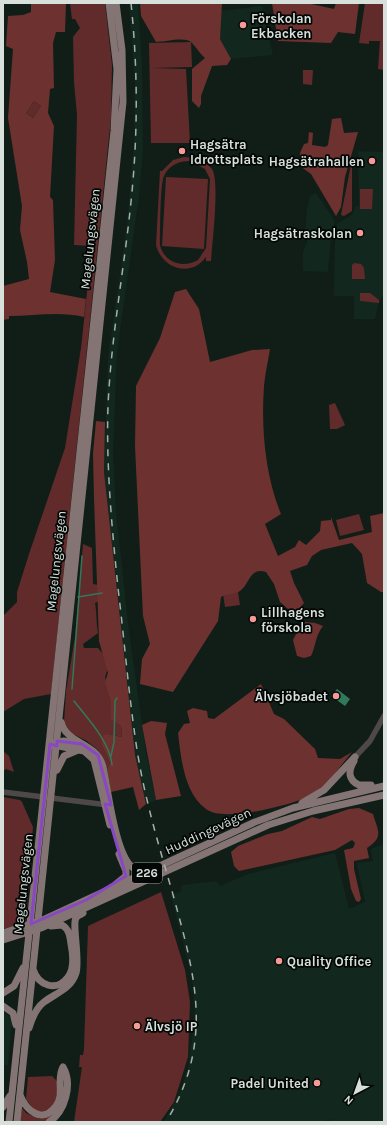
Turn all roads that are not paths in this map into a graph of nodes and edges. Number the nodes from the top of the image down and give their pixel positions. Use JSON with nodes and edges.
{"nodes":[{"id":1,"x":109,"y":3,"type":"edge"},
{"id":2,"x":116,"y":3,"type":"edge"},
{"id":3,"x":384,"y":716,"type":"edge"},
{"id":4,"x":60,"y":718,"type":"junction"},
{"id":5,"x":54,"y":744,"type":"junction"},
{"id":6,"x":90,"y":747,"type":"junction"},
{"id":7,"x":78,"y":750,"type":"junction"},
{"id":8,"x":356,"y":757,"type":"junction"},
{"id":9,"x":384,"y":782,"type":"edge"},
{"id":10,"x":49,"y":783,"type":"junction"},
{"id":11,"x":384,"y":786,"type":"edge"},
{"id":12,"x":3,"y":792,"type":"edge"},
{"id":13,"x":384,"y":796,"type":"edge"},
{"id":14,"x":108,"y":805,"type":"junction"},
{"id":15,"x":293,"y":808,"type":"junction"},
{"id":16,"x":207,"y":844,"type":"junction"},
{"id":17,"x":86,"y":900,"type":"junction"},
{"id":18,"x":99,"y":902,"type":"junction"},
{"id":19,"x":41,"y":928,"type":"junction"},
{"id":20,"x":3,"y":933,"type":"edge"},
{"id":21,"x":3,"y":940,"type":"edge"},
{"id":22,"x":27,"y":959,"type":"junction"},
{"id":23,"x":32,"y":966,"type":"junction"},
{"id":24,"x":70,"y":979,"type":"junction"},
{"id":25,"x":3,"y":993,"type":"edge"},
{"id":26,"x":3,"y":1006,"type":"edge"},
{"id":27,"x":22,"y":1035,"type":"junction"},
{"id":28,"x":12,"y":1092,"type":"junction"},
{"id":29,"x":20,"y":1094,"type":"junction"},
{"id":30,"x":3,"y":1107,"type":"edge"},
{"id":31,"x":9,"y":1122,"type":"edge"},
{"id":32,"x":16,"y":1122,"type":"edge"},
{"id":33,"x":49,"y":1122,"type":"edge"}],
"edges":[{"from":1,"to":5,"type":"main road","name":"Magelungsvägen"},
{"from":2,"to":4,"type":"main road","name":"Magelungsvägen"},
{"from":3,"to":8,"type":"street"},
{"from":4,"to":5,"type":"main road","name":"Magelungsvägen"},
{"from":4,"to":6,"type":"main road"},
{"from":5,"to":6,"type":"main road"},
{"from":5,"to":7,"type":"main road"},
{"from":5,"to":10,"type":"main road","name":"Magelungsvägen"},
{"from":6,"to":14,"type":"main road"},
{"from":7,"to":10,"type":"main road"},
{"from":7,"to":14,"type":"main road"},
{"from":8,"to":9,"type":"main road"},
{"from":8,"to":15,"type":"main road"},
{"from":10,"to":22,"type":"main road","name":"Magelungsvägen"},
{"from":10,"to":23,"type":"main road","name":"Magelungsvägen"},
{"from":11,"to":15,"type":"main road","name":"Huddingevägen","number":"226"},
{"from":12,"to":14,"type":"street"},
{"from":13,"to":18,"type":"main road","name":"Huddingevägen","number":"226"},
{"from":14,"to":16,"type":"main road"},
{"from":14,"to":17,"type":"main road"},
{"from":15,"to":16,"type":"main road","name":"Huddingevägen","number":"226"},
{"from":16,"to":17,"type":"main road","name":"Huddingevägen","number":"226"},
{"from":17,"to":20,"type":"main road","name":"Huddingevägen","number":"226"},
{"from":18,"to":19,"type":"main road","name":"Huddingevägen","number":"226"},
{"from":18,"to":24,"type":"main road"},
{"from":19,"to":21,"type":"main road","name":"Huddingevägen","number":"226"},
{"from":19,"to":24,"type":"main road"},
{"from":22,"to":25,"type":"main road"},
{"from":22,"to":27,"type":"main road","name":"Magelungsvägen"},
{"from":23,"to":24,"type":"main road"},
{"from":23,"to":27,"type":"main road","name":"Magelungsvägen"},
{"from":24,"to":27,"type":"main road"},
{"from":26,"to":27,"type":"main road"},
{"from":27,"to":28,"type":"main road","name":"Magelungsvägen"},
{"from":27,"to":29,"type":"main road","name":"Magelungsvägen"},
{"from":28,"to":30,"type":"main road"},
{"from":28,"to":31,"type":"main road","name":"Magelungsvägen"},
{"from":29,"to":32,"type":"main road","name":"Magelungsvägen"},
{"from":29,"to":33,"type":"main road"}]}
